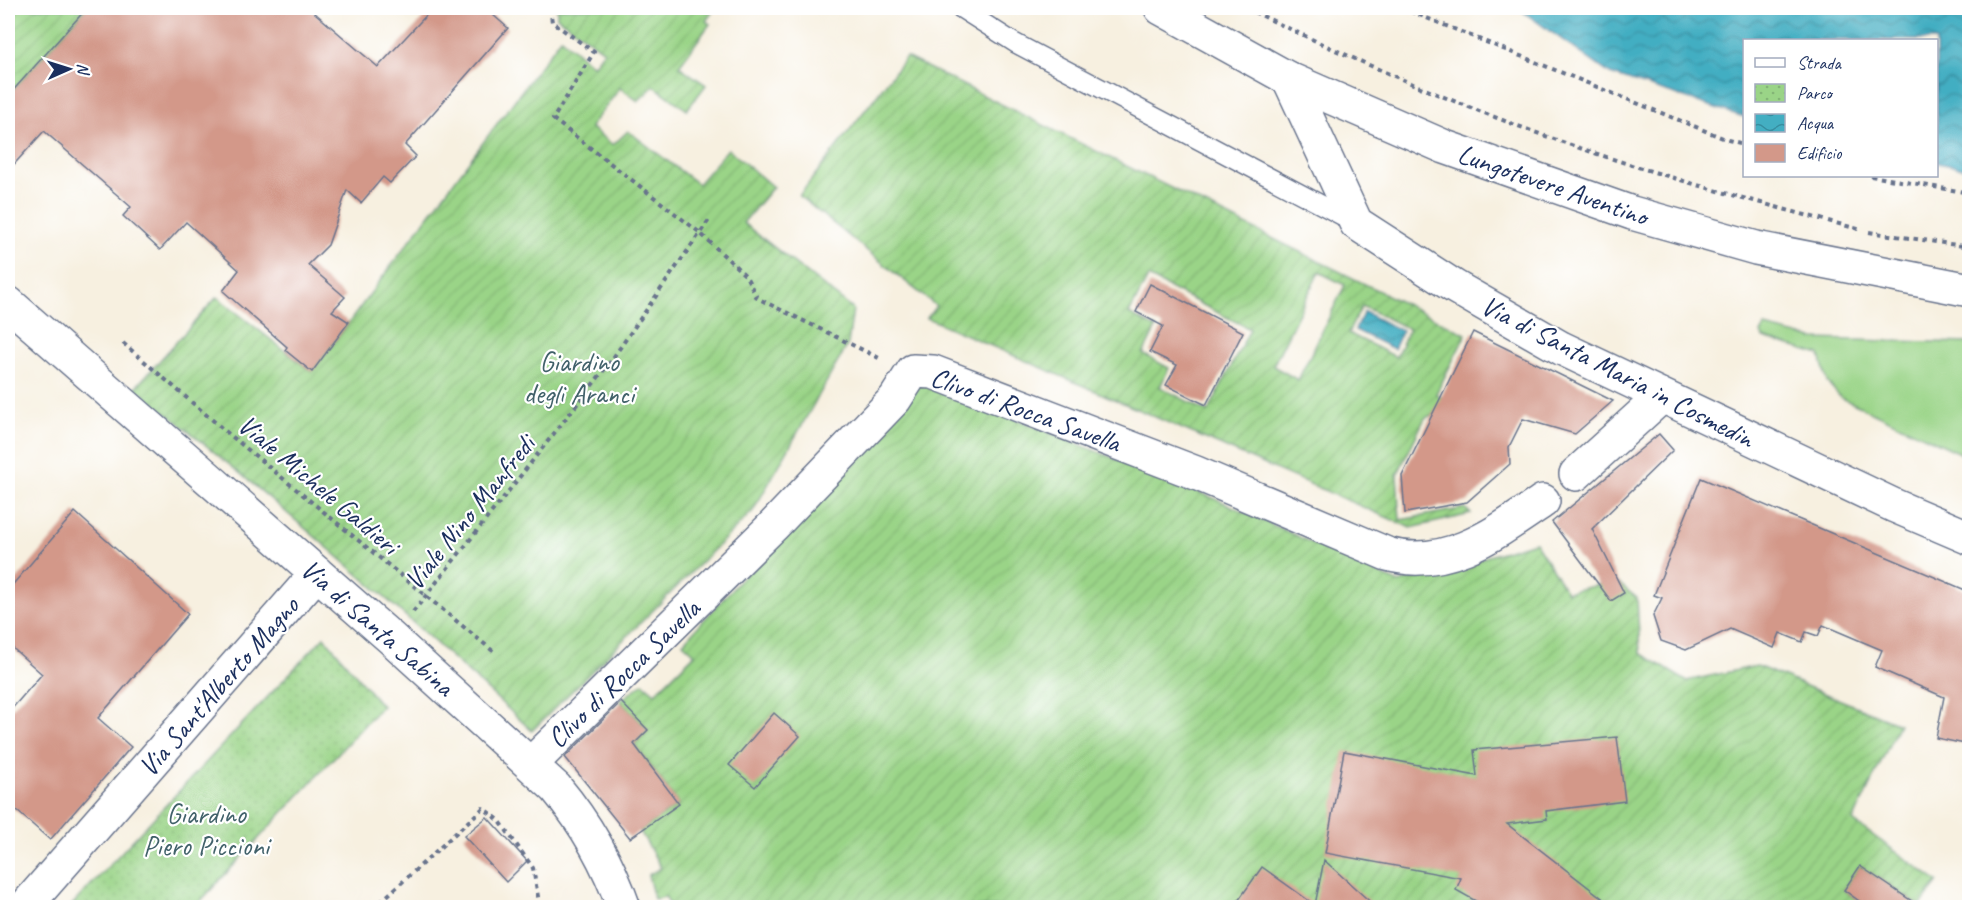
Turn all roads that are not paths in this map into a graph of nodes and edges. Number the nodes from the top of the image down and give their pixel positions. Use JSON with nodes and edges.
{"nodes":[{"id":1,"x":960,"y":8,"type":"edge"},
{"id":2,"x":1161,"y":8,"type":"edge"},
{"id":3,"x":1289,"y":79,"type":"junction"},
{"id":4,"x":1356,"y":223,"type":"junction"},
{"id":5,"x":1970,"y":290,"type":"edge"},
{"id":6,"x":8,"y":303,"type":"edge"},
{"id":7,"x":1661,"y":397,"type":"junction"},
{"id":8,"x":1575,"y":474,"type":"dead end"},
{"id":9,"x":1543,"y":501,"type":"dead end"},
{"id":10,"x":1970,"y":538,"type":"edge"},
{"id":11,"x":317,"y":573,"type":"junction"},
{"id":12,"x":531,"y":764,"type":"junction"},
{"id":13,"x":24,"y":908,"type":"edge"},
{"id":14,"x":624,"y":908,"type":"edge"}],
"edges":[{"from":1,"to":4,"type":"lane"},
{"from":2,"to":3,"type":"street","name":"Lungotevere Aventino"},
{"from":3,"to":4,"type":"street"},
{"from":3,"to":5,"type":"street","name":"Lungotevere Aventino"},
{"from":4,"to":7,"type":"street","name":"Via di Santa Maria in Cosmedin"},
{"from":6,"to":11,"type":"street","name":"Via di Santa Sabina"},
{"from":7,"to":8,"type":"street"},
{"from":7,"to":10,"type":"street","name":"Via di Santa Maria in Cosmedin"},
{"from":9,"to":12,"type":"street","name":"Clivo di Rocca Savella"},
{"from":11,"to":12,"type":"street","name":"Via di Santa Sabina"},
{"from":11,"to":13,"type":"street","name":"Via Sant'Alberto Magno"},
{"from":12,"to":14,"type":"street","name":"Via di Santa Sabina"}]}
